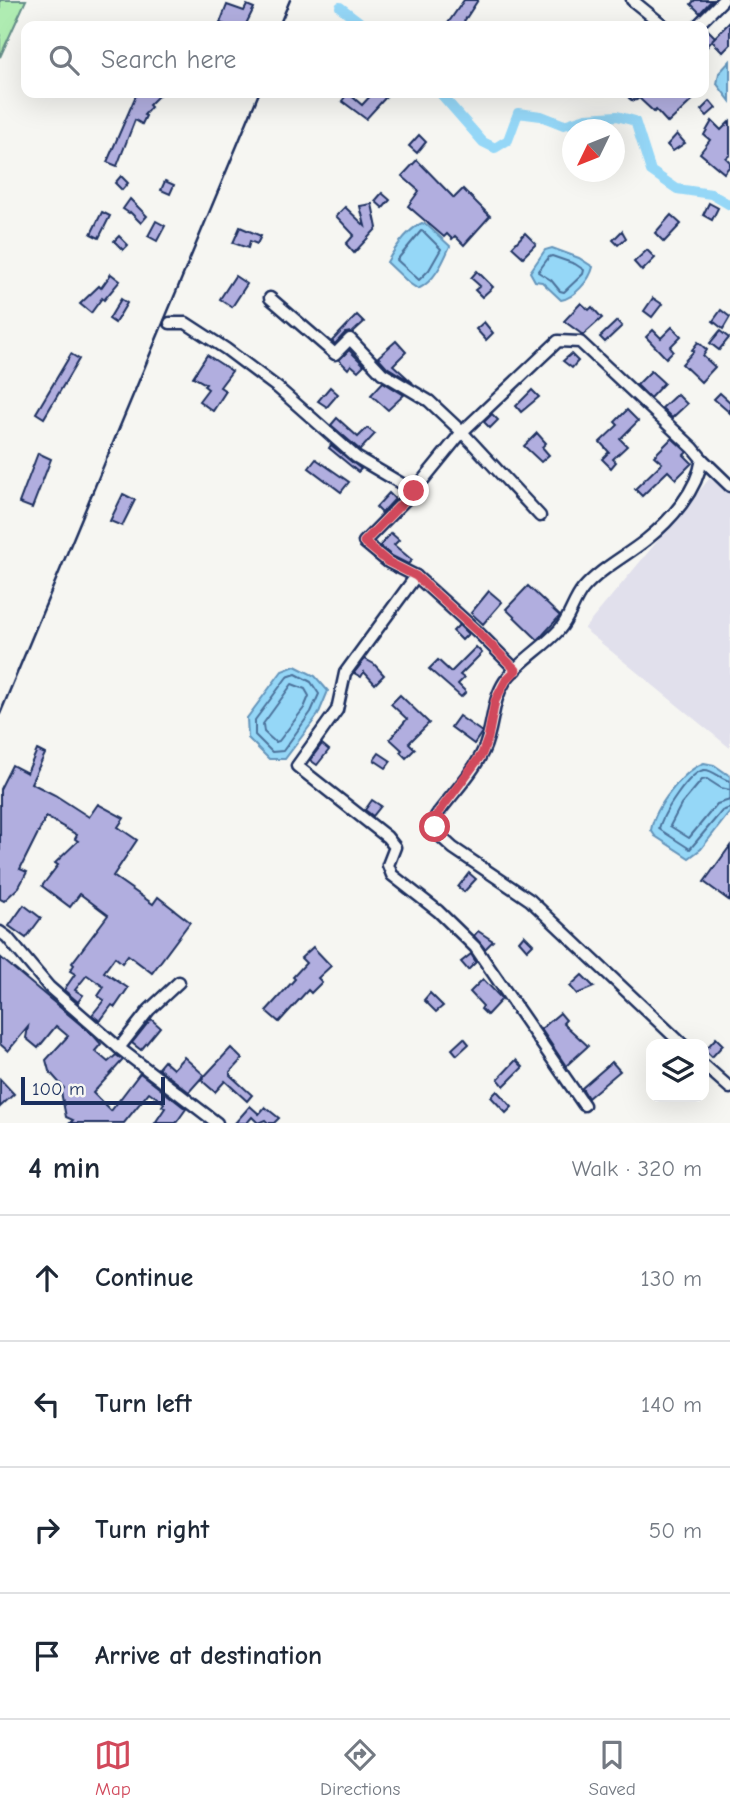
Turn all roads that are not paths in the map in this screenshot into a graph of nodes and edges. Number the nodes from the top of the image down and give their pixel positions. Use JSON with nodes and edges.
{"nodes":[{"id":1,"x":632,"y":0,"type":"edge"},
{"id":2,"x":723,"y":0,"type":"edge"},
{"id":3,"x":658,"y":21,"type":"edge"},
{"id":4,"x":702,"y":21,"type":"edge"},
{"id":5,"x":270,"y":298,"type":"dead end"},
{"id":6,"x":170,"y":323,"type":"dead end"},
{"id":7,"x":462,"y":432,"type":"junction"},
{"id":8,"x":702,"y":459,"type":"junction"},
{"id":9,"x":730,"y":486,"type":"edge"},
{"id":10,"x":414,"y":491,"type":"junction"},
{"id":11,"x":540,"y":516,"type":"dead end"},
{"id":12,"x":416,"y":576,"type":"junction"},
{"id":13,"x":516,"y":670,"type":"junction"},
{"id":14,"x":0,"y":932,"type":"edge"},
{"id":15,"x":178,"y":982,"type":"dead end"},
{"id":16,"x":677,"y":1039,"type":"edge"},
{"id":17,"x":120,"y":1048,"type":"junction"},
{"id":18,"x":709,"y":1069,"type":"edge"},
{"id":19,"x":730,"y":1088,"type":"edge"},
{"id":20,"x":584,"y":1105,"type":"dead end"},
{"id":21,"x":217,"y":1123,"type":"edge"}],
"edges":[{"from":1,"to":3,"type":"street"},
{"from":2,"to":4,"type":"street"},
{"from":5,"to":7,"type":"street"},
{"from":6,"to":10,"type":"street"},
{"from":7,"to":8,"type":"street"},
{"from":7,"to":10,"type":"street"},
{"from":7,"to":11,"type":"street"},
{"from":8,"to":9,"type":"street"},
{"from":8,"to":13,"type":"street"},
{"from":10,"to":12,"type":"street"},
{"from":12,"to":13,"type":"street"},
{"from":12,"to":20,"type":"street"},
{"from":13,"to":16,"type":"street"},
{"from":14,"to":17,"type":"street"},
{"from":15,"to":17,"type":"street"},
{"from":17,"to":21,"type":"street"},
{"from":18,"to":19,"type":"street"}]}
